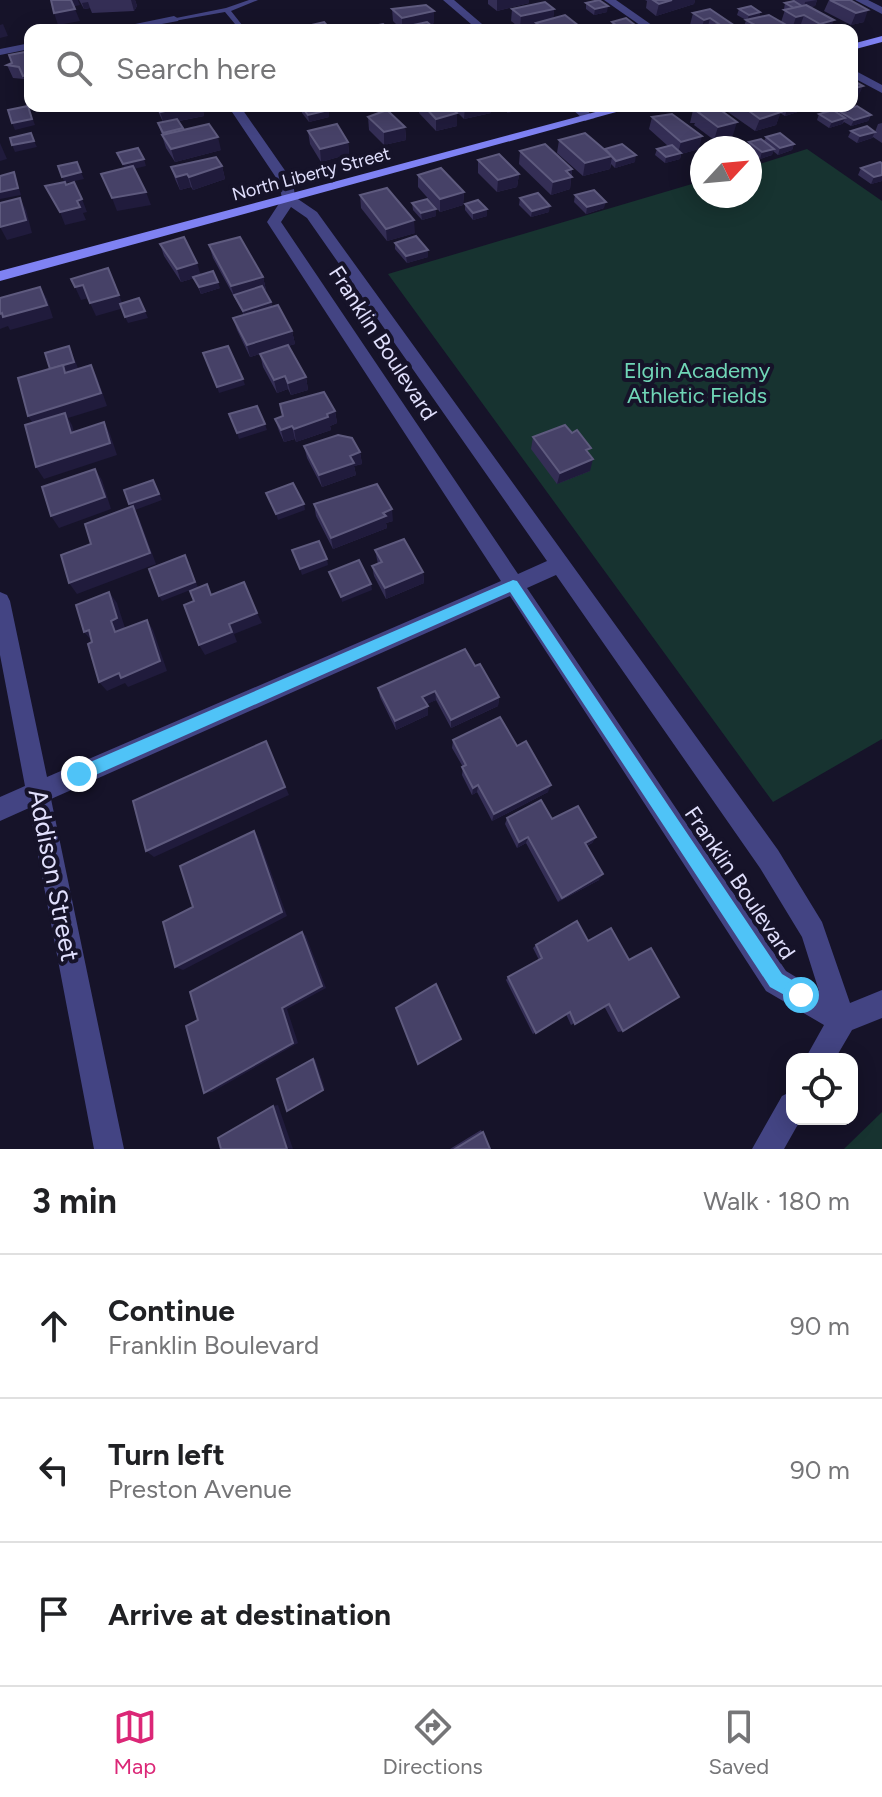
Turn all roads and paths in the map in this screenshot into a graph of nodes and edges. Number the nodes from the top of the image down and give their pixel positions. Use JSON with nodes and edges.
{"nodes":[{"id":1,"x":255,"y":0,"type":"edge"},
{"id":2,"x":448,"y":0,"type":"edge"},
{"id":3,"x":609,"y":0,"type":"edge"},
{"id":4,"x":860,"y":0,"type":"edge"},
{"id":5,"x":227,"y":10,"type":"junction"},
{"id":6,"x":882,"y":11,"type":"edge"},
{"id":7,"x":171,"y":14,"type":"junction"},
{"id":8,"x":134,"y":24,"type":"edge"},
{"id":9,"x":178,"y":24,"type":"edge"},
{"id":10,"x":238,"y":24,"type":"edge"},
{"id":11,"x":477,"y":24,"type":"edge"},
{"id":12,"x":645,"y":24,"type":"edge"},
{"id":13,"x":882,"y":39,"type":"edge"},
{"id":14,"x":858,"y":45,"type":"edge"},
{"id":15,"x":24,"y":47,"type":"edge"},
{"id":16,"x":0,"y":52,"type":"edge"},
{"id":17,"x":858,"y":76,"type":"edge"},
{"id":18,"x":882,"y":90,"type":"edge"},
{"id":19,"x":238,"y":112,"type":"edge"},
{"id":20,"x":582,"y":112,"type":"edge"},
{"id":21,"x":610,"y":112,"type":"edge"},
{"id":22,"x":589,"y":118,"type":"junction"},
{"id":23,"x":289,"y":199,"type":"junction"},
{"id":24,"x":0,"y":276,"type":"edge"},
{"id":25,"x":559,"y":565,"type":"junction"},
{"id":26,"x":513,"y":585,"type":"junction"},
{"id":27,"x":0,"y":601,"type":"edge"},
{"id":28,"x":38,"y":792,"type":"junction"},
{"id":29,"x":0,"y":809,"type":"edge"},
{"id":30,"x":882,"y":1004,"type":"edge"},
{"id":31,"x":842,"y":1020,"type":"junction"},
{"id":32,"x":823,"y":1053,"type":"edge"},
{"id":33,"x":786,"y":1116,"type":"edge"},
{"id":34,"x":109,"y":1149,"type":"edge"},
{"id":35,"x":767,"y":1149,"type":"edge"}],
"edges":[{"from":1,"to":5,"type":"lane"},
{"from":2,"to":11,"type":"street"},
{"from":3,"to":12,"type":"street"},
{"from":4,"to":6,"type":"street"},
{"from":5,"to":7,"type":"lane"},
{"from":5,"to":10,"type":"lane"},
{"from":7,"to":8,"type":"street"},
{"from":7,"to":9,"type":"street"},
{"from":13,"to":14,"type":"main road"},
{"from":15,"to":16,"type":"street"},
{"from":17,"to":18,"type":"street"},
{"from":19,"to":23,"type":"street","name":"Franklin Boulevard"},
{"from":20,"to":22,"type":"street"},
{"from":21,"to":22,"type":"main road","name":"North Liberty Street"},
{"from":22,"to":23,"type":"main road","name":"North Liberty Street"},
{"from":23,"to":24,"type":"main road","name":"North Liberty Street"},
{"from":23,"to":25,"type":"street","name":"Franklin Boulevard"},
{"from":23,"to":26,"type":"street","name":"Franklin Boulevard"},
{"from":25,"to":26,"type":"street"},
{"from":25,"to":31,"type":"street","name":"Franklin Boulevard"},
{"from":26,"to":28,"type":"street"},
{"from":26,"to":31,"type":"street","name":"Franklin Boulevard"},
{"from":27,"to":28,"type":"street","name":"Addison Street"},
{"from":28,"to":29,"type":"street"},
{"from":28,"to":34,"type":"street","name":"Addison Street"},
{"from":30,"to":31,"type":"street"},
{"from":31,"to":32,"type":"street"},
{"from":33,"to":35,"type":"street"}]}
